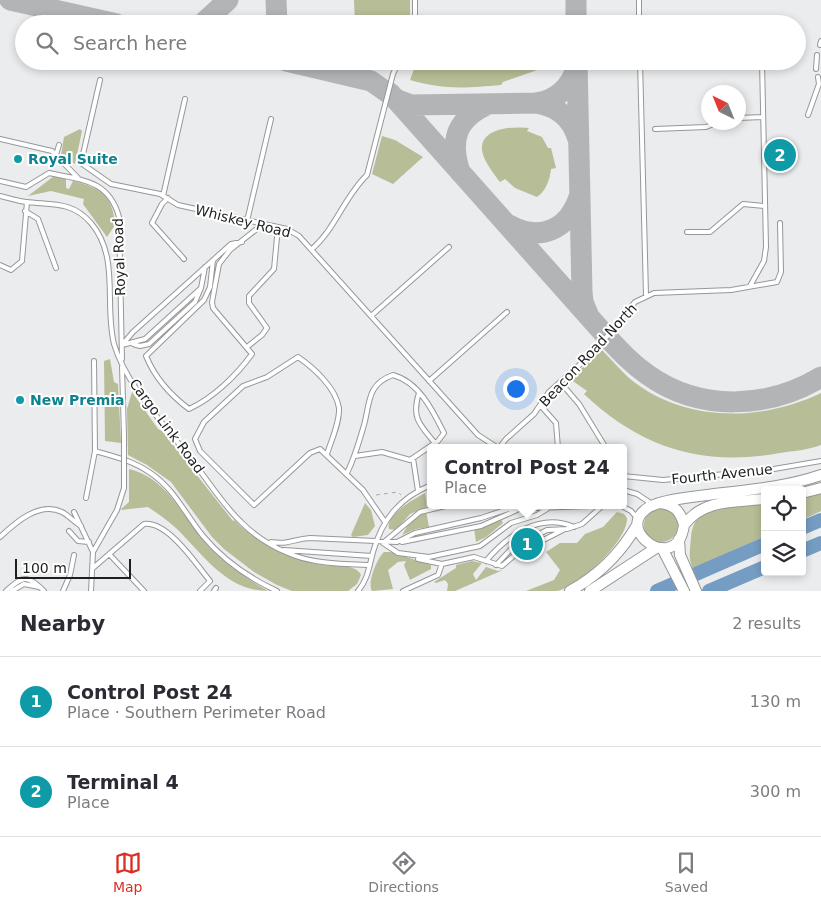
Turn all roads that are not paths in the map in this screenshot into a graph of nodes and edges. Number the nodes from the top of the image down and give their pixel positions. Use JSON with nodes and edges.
{"nodes":[{"id":1,"x":415,"y":0,"type":"edge"},
{"id":2,"x":639,"y":0,"type":"edge"},
{"id":3,"x":415,"y":15,"type":"edge"},
{"id":4,"x":639,"y":15,"type":"edge"},
{"id":5,"x":817,"y":55,"type":"dead end"},
{"id":6,"x":816,"y":69,"type":"dead end"},
{"id":7,"x":395,"y":70,"type":"edge"},
{"id":8,"x":640,"y":70,"type":"edge"},
{"id":9,"x":762,"y":70,"type":"edge"},
{"id":10,"x":818,"y":76,"type":"dead end"},
{"id":11,"x":100,"y":80,"type":"dead end"},
{"id":12,"x":185,"y":99,"type":"dead end"},
{"id":13,"x":808,"y":115,"type":"dead end"},
{"id":14,"x":763,"y":117,"type":"junction"},
{"id":15,"x":271,"y":118,"type":"dead end"},
{"id":16,"x":746,"y":118,"type":"edge"},
{"id":17,"x":701,"y":127,"type":"edge"},
{"id":18,"x":655,"y":129,"type":"dead end"},
{"id":19,"x":0,"y":139,"type":"edge"},
{"id":20,"x":59,"y":145,"type":"dead end"},
{"id":21,"x":56,"y":155,"type":"junction"},
{"id":22,"x":80,"y":180,"type":"junction"},
{"id":23,"x":0,"y":181,"type":"edge"},
{"id":24,"x":0,"y":196,"type":"edge"},
{"id":25,"x":163,"y":196,"type":"junction"},
{"id":26,"x":168,"y":198,"type":"junction"},
{"id":27,"x":27,"y":202,"type":"junction"},
{"id":28,"x":765,"y":206,"type":"junction"},
{"id":29,"x":25,"y":211,"type":"junction"},
{"id":30,"x":247,"y":221,"type":"junction"},
{"id":31,"x":259,"y":223,"type":"junction"},
{"id":32,"x":780,"y":223,"type":"dead end"},
{"id":33,"x":278,"y":228,"type":"junction"},
{"id":34,"x":687,"y":232,"type":"dead end"},
{"id":35,"x":243,"y":242,"type":"junction"},
{"id":36,"x":449,"y":247,"type":"dead end"},
{"id":37,"x":312,"y":249,"type":"junction"},
{"id":38,"x":184,"y":259,"type":"dead end"},
{"id":39,"x":212,"y":260,"type":"junction"},
{"id":40,"x":0,"y":265,"type":"edge"},
{"id":41,"x":205,"y":267,"type":"junction"},
{"id":42,"x":56,"y":268,"type":"dead end"},
{"id":43,"x":750,"y":286,"type":"junction"},
{"id":44,"x":646,"y":295,"type":"junction"},
{"id":45,"x":507,"y":312,"type":"dead end"},
{"id":46,"x":371,"y":316,"type":"junction"},
{"id":47,"x":115,"y":344,"type":"junction"},
{"id":48,"x":122,"y":345,"type":"junction"},
{"id":49,"x":247,"y":347,"type":"junction"},
{"id":50,"x":122,"y":360,"type":"junction"},
{"id":51,"x":94,"y":362,"type":"dead end"},
{"id":52,"x":429,"y":381,"type":"junction"},
{"id":53,"x":560,"y":382,"type":"junction"},
{"id":54,"x":419,"y":393,"type":"junction"},
{"id":55,"x":540,"y":404,"type":"junction"},
{"id":56,"x":436,"y":443,"type":"joint"},
{"id":57,"x":493,"y":444,"type":"edge"},
{"id":58,"x":503,"y":444,"type":"edge"},
{"id":59,"x":558,"y":444,"type":"edge"},
{"id":60,"x":604,"y":444,"type":"edge"},
{"id":61,"x":427,"y":449,"type":"edge"},
{"id":62,"x":95,"y":451,"type":"junction"},
{"id":63,"x":327,"y":454,"type":"junction"},
{"id":64,"x":355,"y":456,"type":"junction"},
{"id":65,"x":413,"y":458,"type":"junction"},
{"id":66,"x":821,"y":461,"type":"edge"},
{"id":67,"x":347,"y":473,"type":"junction"},
{"id":68,"x":821,"y":475,"type":"edge"},
{"id":69,"x":627,"y":476,"type":"edge"},
{"id":70,"x":427,"y":487,"type":"edge"},
{"id":71,"x":821,"y":488,"type":"edge"},
{"id":72,"x":418,"y":491,"type":"junction"},
{"id":73,"x":627,"y":491,"type":"edge"},
{"id":74,"x":806,"y":492,"type":"edge"},
{"id":75,"x":86,"y":498,"type":"dead end"},
{"id":76,"x":761,"y":500,"type":"edge"},
{"id":77,"x":656,"y":503,"type":"junction"},
{"id":78,"x":433,"y":509,"type":"edge"},
{"id":79,"x":522,"y":509,"type":"joint"},
{"id":80,"x":547,"y":509,"type":"edge"},
{"id":81,"x":599,"y":509,"type":"edge"},
{"id":82,"x":627,"y":509,"type":"edge"},
{"id":83,"x":74,"y":512,"type":"dead end"},
{"id":84,"x":385,"y":522,"type":"junction"},
{"id":85,"x":638,"y":522,"type":"junction"},
{"id":86,"x":684,"y":525,"type":"junction"},
{"id":87,"x":81,"y":526,"type":"junction"},
{"id":88,"x":574,"y":527,"type":"junction"},
{"id":89,"x":69,"y":530,"type":"dead end"},
{"id":90,"x":563,"y":530,"type":"junction"},
{"id":91,"x":0,"y":537,"type":"edge"},
{"id":92,"x":679,"y":539,"type":"junction"},
{"id":93,"x":266,"y":541,"type":"junction"},
{"id":94,"x":376,"y":541,"type":"junction"},
{"id":95,"x":89,"y":542,"type":"junction"},
{"id":96,"x":397,"y":542,"type":"junction"},
{"id":97,"x":382,"y":543,"type":"junction"},
{"id":98,"x":659,"y":548,"type":"junction"},
{"id":99,"x":282,"y":550,"type":"junction"},
{"id":100,"x":93,"y":552,"type":"junction"},
{"id":101,"x":74,"y":555,"type":"dead end"},
{"id":102,"x":110,"y":555,"type":"junction"},
{"id":103,"x":372,"y":556,"type":"junction"},
{"id":104,"x":414,"y":557,"type":"junction"},
{"id":105,"x":486,"y":561,"type":"junction"},
{"id":106,"x":442,"y":564,"type":"junction"},
{"id":107,"x":370,"y":565,"type":"junction"},
{"id":108,"x":496,"y":565,"type":"junction"},
{"id":109,"x":93,"y":568,"type":"junction"},
{"id":110,"x":39,"y":587,"type":"junction"},
{"id":111,"x":6,"y":591,"type":"edge"},
{"id":112,"x":12,"y":591,"type":"edge"},
{"id":113,"x":44,"y":591,"type":"edge"},
{"id":114,"x":63,"y":591,"type":"edge"},
{"id":115,"x":91,"y":591,"type":"edge"},
{"id":116,"x":144,"y":591,"type":"edge"},
{"id":117,"x":200,"y":591,"type":"edge"},
{"id":118,"x":276,"y":591,"type":"edge"},
{"id":119,"x":358,"y":591,"type":"edge"},
{"id":120,"x":403,"y":591,"type":"edge"},
{"id":121,"x":570,"y":591,"type":"edge"},
{"id":122,"x":590,"y":591,"type":"edge"},
{"id":123,"x":684,"y":591,"type":"edge"},
{"id":124,"x":696,"y":591,"type":"edge"}],
"edges":[{"from":1,"to":3,"type":"lane"},
{"from":2,"to":4,"type":"lane"},
{"from":5,"to":6,"type":"lane"},
{"from":7,"to":37,"type":"lane"},
{"from":8,"to":44,"type":"lane"},
{"from":9,"to":14,"type":"lane"},
{"from":10,"to":13,"type":"lane"},
{"from":11,"to":25,"type":"lane","name":"Whiskey Road"},
{"from":12,"to":25,"type":"lane"},
{"from":14,"to":16,"type":"lane"},
{"from":14,"to":28,"type":"lane"},
{"from":15,"to":30,"type":"lane"},
{"from":17,"to":18,"type":"lane"},
{"from":19,"to":21,"type":"lane"},
{"from":20,"to":21,"type":"lane"},
{"from":21,"to":22,"type":"lane"},
{"from":22,"to":23,"type":"lane","name":"Royal Road"},
{"from":22,"to":48,"type":"lane","name":"Royal Road"},
{"from":24,"to":27,"type":"lane","name":"Cargo Link Road"},
{"from":25,"to":26,"type":"lane","name":"Whiskey Road"},
{"from":26,"to":30,"type":"lane","name":"Whiskey Road"},
{"from":26,"to":38,"type":"lane"},
{"from":27,"to":29,"type":"lane"},
{"from":27,"to":47,"type":"lane","name":"Cargo Link Road"},
{"from":28,"to":34,"type":"lane"},
{"from":28,"to":43,"type":"lane"},
{"from":29,"to":40,"type":"lane"},
{"from":29,"to":42,"type":"lane"},
{"from":30,"to":31,"type":"lane","name":"Whiskey Road"},
{"from":31,"to":33,"type":"lane","name":"Whiskey Road"},
{"from":31,"to":35,"type":"lane"},
{"from":32,"to":43,"type":"lane","name":"Beacon Road North"},
{"from":33,"to":37,"type":"lane","name":"Whiskey Road"},
{"from":33,"to":49,"type":"lane"},
{"from":35,"to":39,"type":"lane"},
{"from":35,"to":49,"type":"lane"},
{"from":36,"to":46,"type":"lane"},
{"from":37,"to":46,"type":"lane","name":"Whiskey Road"},
{"from":39,"to":41,"type":"lane"},
{"from":39,"to":49,"type":"lane"},
{"from":41,"to":48,"type":"lane"},
{"from":41,"to":48,"type":"lane"},
{"from":43,"to":44,"type":"lane","name":"Beacon Road North"},
{"from":44,"to":53,"type":"lane","name":"Beacon Road North"},
{"from":45,"to":52,"type":"lane"},
{"from":46,"to":52,"type":"lane","name":"Whiskey Road"},
{"from":47,"to":48,"type":"lane"},
{"from":47,"to":50,"type":"lane","name":"Cargo Link Road"},
{"from":48,"to":50,"type":"lane","name":"Royal Road"},
{"from":50,"to":93,"type":"lane","name":"Cargo Link Road"},
{"from":50,"to":100,"type":"lane","name":"Royal Road","bridge":true},
{"from":51,"to":62,"type":"lane"},
{"from":52,"to":57,"type":"lane","name":"Whiskey Road"},
{"from":53,"to":55,"type":"lane","name":"Beacon Road North"},
{"from":53,"to":60,"type":"lane"},
{"from":54,"to":56,"type":"lane"},
{"from":54,"to":56,"type":"lane"},
{"from":54,"to":64,"type":"lane"},
{"from":55,"to":58,"type":"lane","name":"Beacon Road North"},
{"from":55,"to":59,"type":"lane"},
{"from":61,"to":65,"type":"lane"},
{"from":62,"to":75,"type":"lane"},
{"from":62,"to":118,"type":"lane"},
{"from":63,"to":63,"type":"lane"},
{"from":63,"to":67,"type":"lane"},
{"from":64,"to":65,"type":"lane"},
{"from":64,"to":67,"type":"lane"},
{"from":65,"to":72,"type":"lane"},
{"from":66,"to":69,"type":"lane","name":"Fourth Avenue"},
{"from":67,"to":84,"type":"lane"},
{"from":68,"to":77,"type":"street"},
{"from":70,"to":72,"type":"lane"},
{"from":71,"to":74,"type":"street"},
{"from":72,"to":84,"type":"lane"},
{"from":73,"to":77,"type":"lane"},
{"from":76,"to":86,"type":"street"},
{"from":77,"to":85,"type":"street"},
{"from":77,"to":86,"type":"street"},
{"from":78,"to":97,"type":"lane"},
{"from":79,"to":96,"type":"lane"},
{"from":79,"to":96,"type":"lane"},
{"from":80,"to":104,"type":"lane"},
{"from":81,"to":88,"type":"lane"},
{"from":82,"to":85,"type":"lane"},
{"from":83,"to":87,"type":"lane"},
{"from":84,"to":94,"type":"lane"},
{"from":85,"to":98,"type":"street"},
{"from":85,"to":121,"type":"street"},
{"from":86,"to":92,"type":"street"},
{"from":87,"to":91,"type":"lane"},
{"from":87,"to":95,"type":"lane"},
{"from":88,"to":90,"type":"lane"},
{"from":88,"to":105,"type":"lane"},
{"from":89,"to":95,"type":"lane"},
{"from":90,"to":108,"type":"lane"},
{"from":90,"to":108,"type":"lane"},
{"from":92,"to":98,"type":"street"},
{"from":92,"to":124,"type":"street"},
{"from":93,"to":94,"type":"lane"},
{"from":93,"to":99,"type":"lane","name":"Cargo Link Road"},
{"from":94,"to":97,"type":"lane"},
{"from":94,"to":103,"type":"lane"},
{"from":95,"to":100,"type":"lane"},
{"from":96,"to":97,"type":"lane"},
{"from":97,"to":104,"type":"lane"},
{"from":98,"to":122,"type":"street"},
{"from":98,"to":123,"type":"street"},
{"from":99,"to":103,"type":"lane"},
{"from":99,"to":107,"type":"lane","name":"Cargo Link Road"},
{"from":100,"to":109,"type":"lane"},
{"from":101,"to":114,"type":"lane"},
{"from":102,"to":109,"type":"lane"},
{"from":102,"to":116,"type":"lane"},
{"from":102,"to":117,"type":"lane"},
{"from":103,"to":107,"type":"lane"},
{"from":104,"to":106,"type":"lane"},
{"from":105,"to":106,"type":"lane"},
{"from":105,"to":108,"type":"lane"},
{"from":106,"to":120,"type":"lane"},
{"from":107,"to":119,"type":"lane"},
{"from":109,"to":115,"type":"lane"},
{"from":110,"to":111,"type":"lane"},
{"from":110,"to":112,"type":"lane"},
{"from":110,"to":113,"type":"lane"}]}
